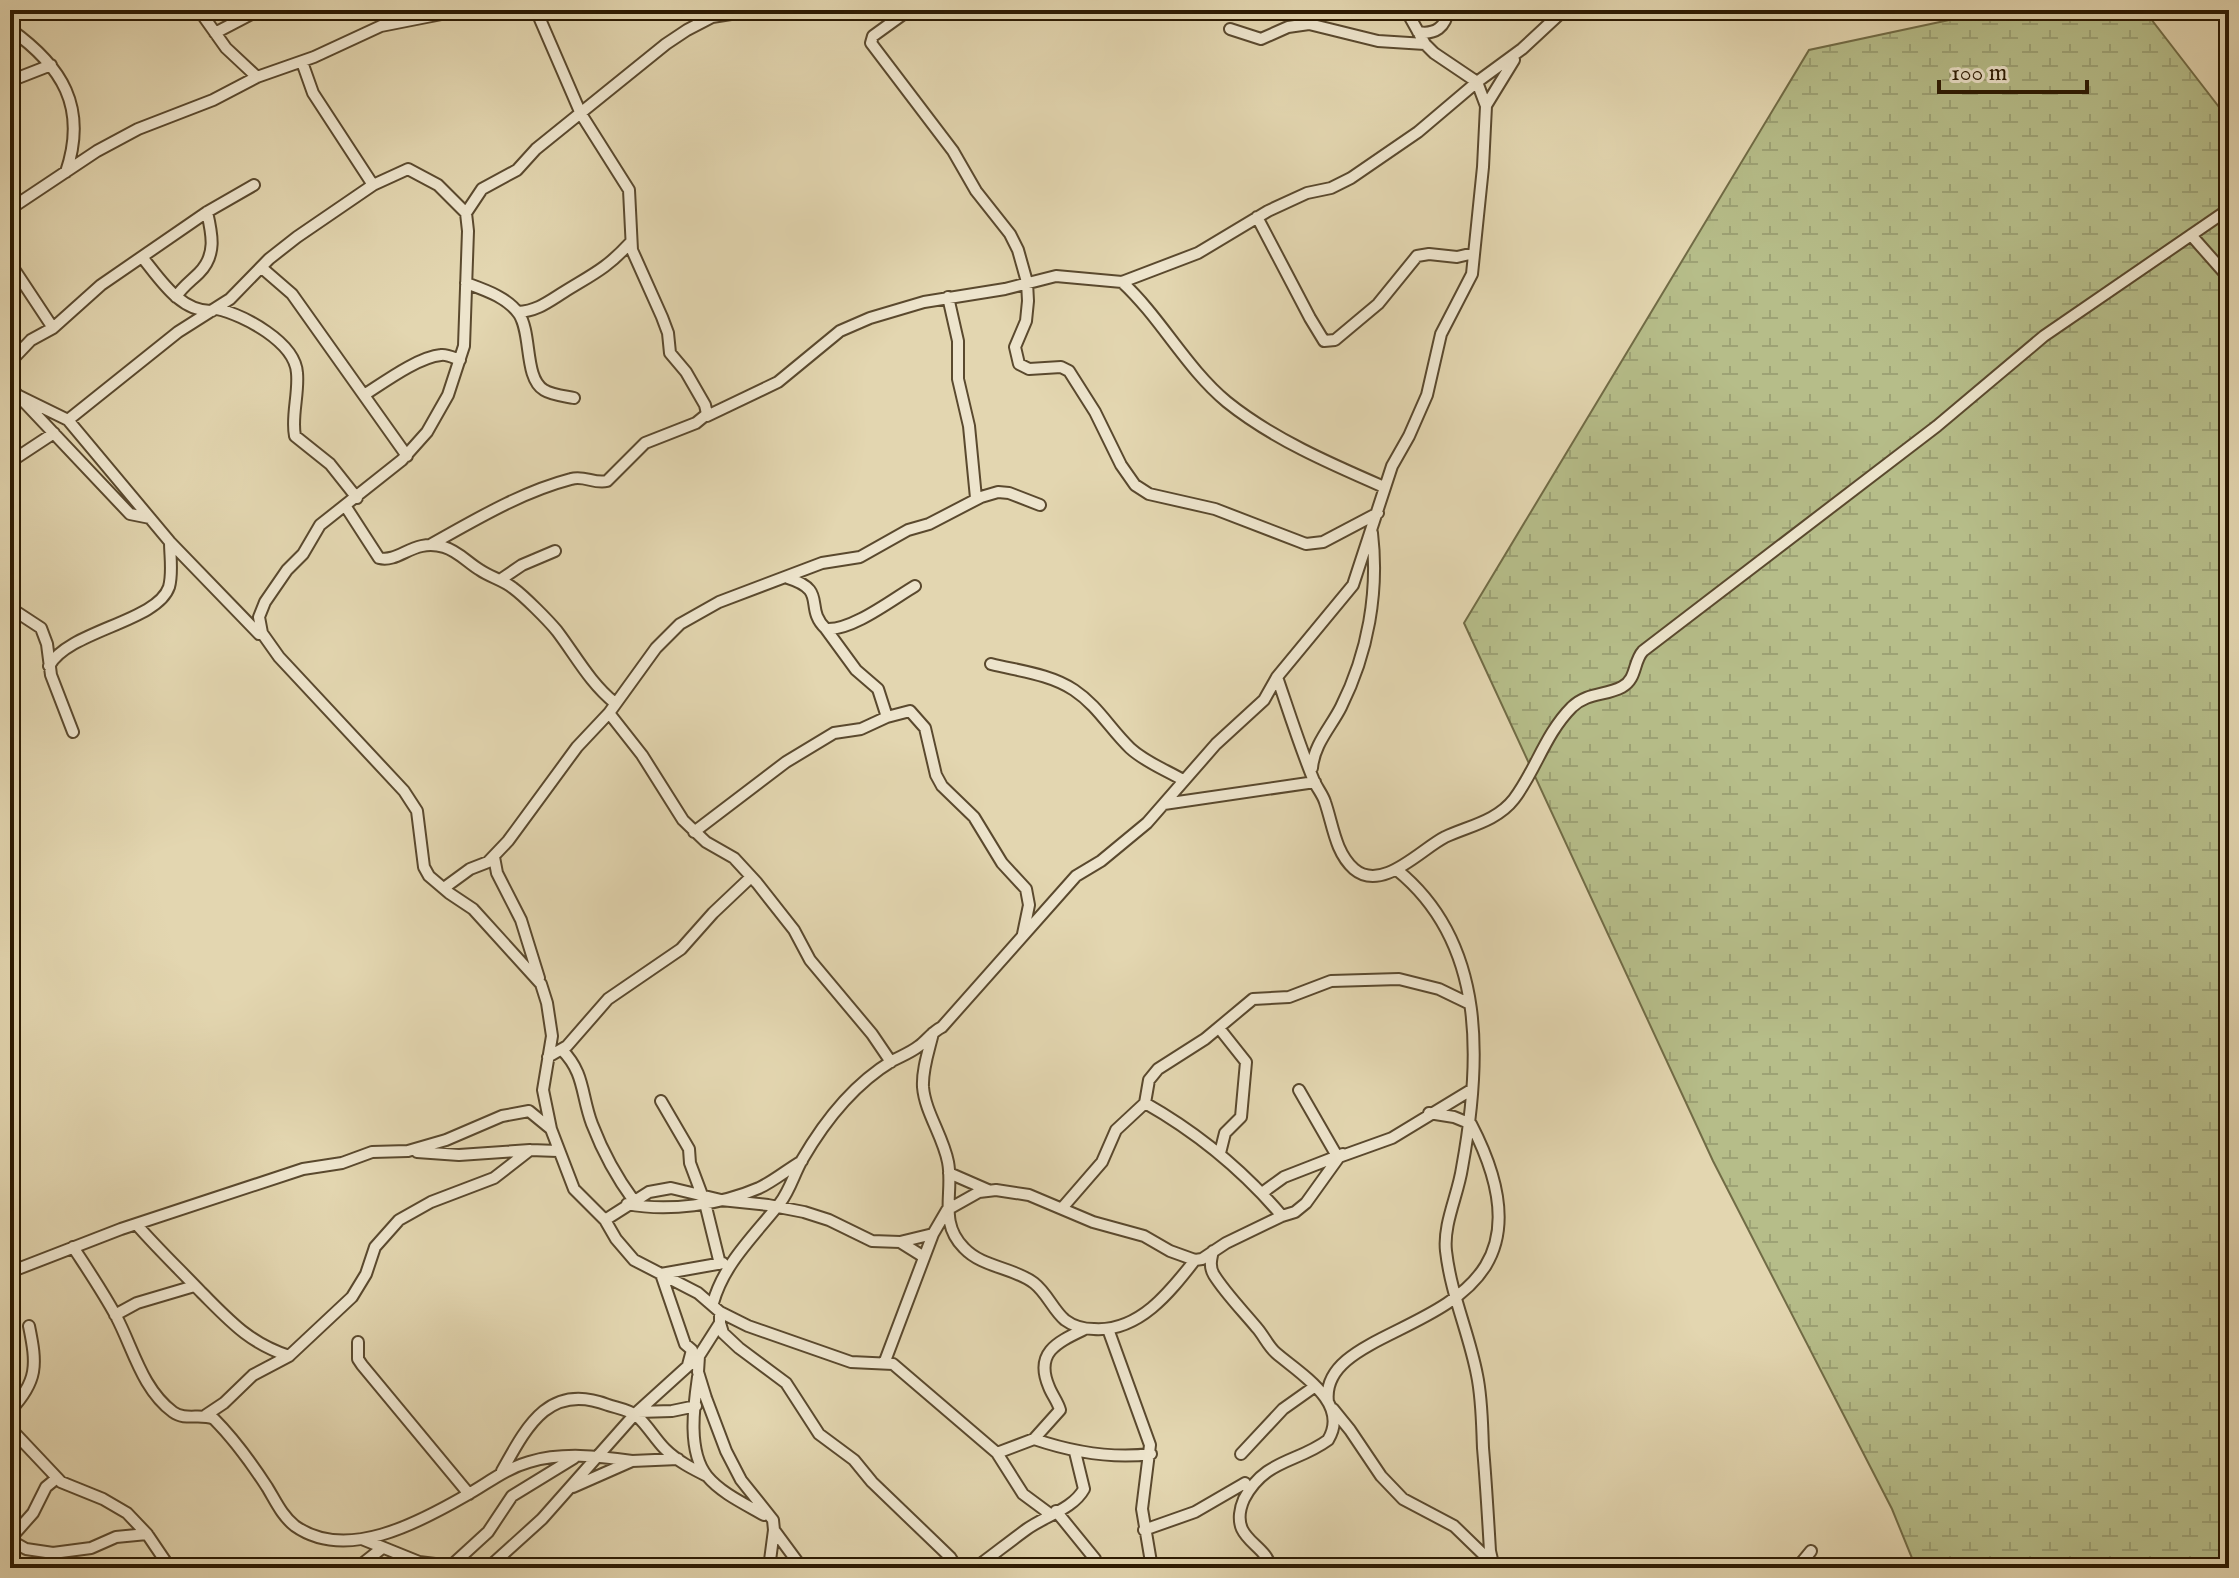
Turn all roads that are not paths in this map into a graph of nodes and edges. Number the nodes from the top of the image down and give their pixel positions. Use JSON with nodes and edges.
{"nodes":[{"id":1,"x":199,"y":10,"type":"edge"},
{"id":2,"x":259,"y":10,"type":"edge"},
{"id":3,"x":462,"y":10,"type":"edge"},
{"id":4,"x":536,"y":10,"type":"edge"},
{"id":5,"x":756,"y":10,"type":"edge"},
{"id":6,"x":909,"y":10,"type":"edge"},
{"id":7,"x":1406,"y":10,"type":"edge"},
{"id":8,"x":1448,"y":10,"type":"edge"},
{"id":9,"x":1579,"y":10,"type":"edge"},
{"id":10,"x":1564,"y":12,"type":"edge"},
{"id":11,"x":10,"y":29,"type":"edge"},
{"id":12,"x":1230,"y":29,"type":"dead end"},
{"id":13,"x":1418,"y":32,"type":"junction"},
{"id":14,"x":215,"y":33,"type":"junction"},
{"id":15,"x":1425,"y":44,"type":"junction"},
{"id":16,"x":1522,"y":49,"type":"junction"},
{"id":17,"x":302,"y":62,"type":"junction"},
{"id":18,"x":51,"y":65,"type":"junction"},
{"id":19,"x":257,"y":77,"type":"junction"},
{"id":20,"x":10,"y":81,"type":"edge"},
{"id":21,"x":1477,"y":82,"type":"junction"},
{"id":22,"x":1486,"y":106,"type":"junction"},
{"id":23,"x":581,"y":114,"type":"junction"},
{"id":24,"x":66,"y":172,"type":"junction"},
{"id":25,"x":254,"y":185,"type":"dead end"},
{"id":26,"x":373,"y":185,"type":"junction"},
{"id":27,"x":468,"y":208,"type":"junction"},
{"id":28,"x":10,"y":209,"type":"edge"},
{"id":29,"x":2229,"y":209,"type":"edge"},
{"id":30,"x":207,"y":212,"type":"junction"},
{"id":31,"x":1257,"y":217,"type":"junction"},
{"id":32,"x":2191,"y":235,"type":"junction"},
{"id":33,"x":630,"y":243,"type":"junction"},
{"id":34,"x":1474,"y":253,"type":"junction"},
{"id":35,"x":142,"y":257,"type":"junction"},
{"id":36,"x":10,"y":263,"type":"edge"},
{"id":37,"x":262,"y":268,"type":"junction"},
{"id":38,"x":2229,"y":278,"type":"edge"},
{"id":39,"x":1027,"y":282,"type":"junction"},
{"id":40,"x":1122,"y":282,"type":"junction"},
{"id":41,"x":466,"y":283,"type":"junction"},
{"id":42,"x":176,"y":297,"type":"junction"},
{"id":43,"x":948,"y":297,"type":"junction"},
{"id":44,"x":214,"y":310,"type":"junction"},
{"id":45,"x":518,"y":312,"type":"junction"},
{"id":46,"x":53,"y":328,"type":"junction"},
{"id":47,"x":460,"y":360,"type":"junction"},
{"id":48,"x":10,"y":362,"type":"edge"},
{"id":49,"x":10,"y":387,"type":"edge"},
{"id":50,"x":364,"y":395,"type":"junction"},
{"id":51,"x":19,"y":396,"type":"junction"},
{"id":52,"x":574,"y":398,"type":"dead end"},
{"id":53,"x":707,"y":416,"type":"junction"},
{"id":54,"x":68,"y":420,"type":"junction"},
{"id":55,"x":54,"y":433,"type":"junction"},
{"id":56,"x":407,"y":456,"type":"junction"},
{"id":57,"x":10,"y":462,"type":"edge"},
{"id":58,"x":1384,"y":487,"type":"junction"},
{"id":59,"x":357,"y":498,"type":"junction"},
{"id":60,"x":976,"y":498,"type":"junction"},
{"id":61,"x":1040,"y":505,"type":"dead end"},
{"id":62,"x":346,"y":507,"type":"junction"},
{"id":63,"x":1378,"y":513,"type":"junction"},
{"id":64,"x":150,"y":518,"type":"junction"},
{"id":65,"x":1372,"y":531,"type":"junction"},
{"id":66,"x":170,"y":542,"type":"junction"},
{"id":67,"x":430,"y":545,"type":"junction"},
{"id":68,"x":555,"y":551,"type":"dead end"},
{"id":69,"x":788,"y":578,"type":"junction"},
{"id":70,"x":500,"y":580,"type":"junction"},
{"id":71,"x":915,"y":586,"type":"dead end"},
{"id":72,"x":10,"y":604,"type":"edge"},
{"id":73,"x":826,"y":629,"type":"junction"},
{"id":74,"x":262,"y":633,"type":"junction"},
{"id":75,"x":991,"y":664,"type":"dead end"},
{"id":76,"x":49,"y":666,"type":"junction"},
{"id":77,"x":1277,"y":677,"type":"junction"},
{"id":78,"x":612,"y":708,"type":"junction"},
{"id":79,"x":887,"y":717,"type":"junction"},
{"id":80,"x":73,"y":732,"type":"dead end"},
{"id":81,"x":1313,"y":778,"type":"junction"},
{"id":82,"x":1183,"y":780,"type":"junction"},
{"id":83,"x":1164,"y":804,"type":"junction"},
{"id":84,"x":694,"y":832,"type":"junction"},
{"id":85,"x":494,"y":857,"type":"junction"},
{"id":86,"x":1397,"y":870,"type":"junction"},
{"id":87,"x":751,"y":877,"type":"junction"},
{"id":88,"x":444,"y":888,"type":"junction"},
{"id":89,"x":1022,"y":936,"type":"junction"},
{"id":90,"x":541,"y":984,"type":"junction"},
{"id":91,"x":1470,"y":1004,"type":"junction"},
{"id":92,"x":1219,"y":1028,"type":"junction"},
{"id":93,"x":934,"y":1031,"type":"junction"},
{"id":94,"x":562,"y":1050,"type":"junction"},
{"id":95,"x":548,"y":1057,"type":"junction"},
{"id":96,"x":891,"y":1062,"type":"junction"},
{"id":97,"x":543,"y":1090,"type":"junction"},
{"id":98,"x":1299,"y":1090,"type":"dead end"},
{"id":99,"x":1471,"y":1090,"type":"junction"},
{"id":100,"x":661,"y":1101,"type":"dead end"},
{"id":101,"x":1145,"y":1103,"type":"junction"},
{"id":102,"x":529,"y":1111,"type":"junction"},
{"id":103,"x":1429,"y":1113,"type":"junction"},
{"id":104,"x":1471,"y":1124,"type":"junction"},
{"id":105,"x":551,"y":1129,"type":"junction"},
{"id":106,"x":530,"y":1150,"type":"junction"},
{"id":107,"x":408,"y":1151,"type":"junction"},
{"id":108,"x":558,"y":1151,"type":"junction"},
{"id":109,"x":1220,"y":1153,"type":"junction"},
{"id":110,"x":1342,"y":1154,"type":"junction"},
{"id":111,"x":802,"y":1161,"type":"junction"},
{"id":112,"x":949,"y":1173,"type":"junction"},
{"id":113,"x":988,"y":1190,"type":"junction"},
{"id":114,"x":1262,"y":1193,"type":"junction"},
{"id":115,"x":704,"y":1199,"type":"junction"},
{"id":116,"x":721,"y":1200,"type":"junction"},
{"id":117,"x":631,"y":1202,"type":"junction"},
{"id":118,"x":776,"y":1206,"type":"junction"},
{"id":119,"x":1063,"y":1207,"type":"junction"},
{"id":120,"x":947,"y":1210,"type":"junction"},
{"id":121,"x":1282,"y":1216,"type":"junction"},
{"id":122,"x":605,"y":1220,"type":"junction"},
{"id":123,"x":137,"y":1225,"type":"junction"},
{"id":124,"x":933,"y":1234,"type":"junction"},
{"id":125,"x":900,"y":1242,"type":"junction"},
{"id":126,"x":73,"y":1247,"type":"junction"},
{"id":127,"x":1213,"y":1251,"type":"junction"},
{"id":128,"x":924,"y":1257,"type":"junction"},
{"id":129,"x":733,"y":1260,"type":"junction"},
{"id":130,"x":1195,"y":1260,"type":"junction"},
{"id":131,"x":720,"y":1264,"type":"junction"},
{"id":132,"x":10,"y":1272,"type":"edge"},
{"id":133,"x":661,"y":1274,"type":"junction"},
{"id":134,"x":191,"y":1287,"type":"dead end"},
{"id":135,"x":1454,"y":1300,"type":"junction"},
{"id":136,"x":718,"y":1313,"type":"junction"},
{"id":137,"x":115,"y":1315,"type":"junction"},
{"id":138,"x":29,"y":1326,"type":"dead end"},
{"id":139,"x":1085,"y":1329,"type":"junction"},
{"id":140,"x":1108,"y":1329,"type":"junction"},
{"id":141,"x":358,"y":1342,"type":"dead end"},
{"id":142,"x":289,"y":1356,"type":"junction"},
{"id":143,"x":699,"y":1356,"type":"junction"},
{"id":144,"x":885,"y":1361,"type":"junction"},
{"id":145,"x":688,"y":1365,"type":"junction"},
{"id":146,"x":698,"y":1372,"type":"junction"},
{"id":147,"x":1314,"y":1387,"type":"junction"},
{"id":148,"x":696,"y":1406,"type":"junction"},
{"id":149,"x":1330,"y":1406,"type":"junction"},
{"id":150,"x":10,"y":1411,"type":"edge"},
{"id":151,"x":637,"y":1413,"type":"junction"},
{"id":152,"x":206,"y":1415,"type":"junction"},
{"id":153,"x":10,"y":1428,"type":"edge"},
{"id":154,"x":1034,"y":1439,"type":"junction"},
{"id":155,"x":1075,"y":1452,"type":"junction"},
{"id":156,"x":997,"y":1453,"type":"junction"},
{"id":157,"x":1151,"y":1454,"type":"junction"},
{"id":158,"x":1241,"y":1454,"type":"dead end"},
{"id":159,"x":575,"y":1456,"type":"junction"},
{"id":160,"x":597,"y":1456,"type":"junction"},
{"id":161,"x":678,"y":1459,"type":"junction"},
{"id":162,"x":632,"y":1461,"type":"junction"},
{"id":163,"x":502,"y":1471,"type":"junction"},
{"id":164,"x":707,"y":1476,"type":"junction"},
{"id":165,"x":57,"y":1478,"type":"junction"},
{"id":166,"x":1245,"y":1483,"type":"dead end"},
{"id":167,"x":568,"y":1490,"type":"junction"},
{"id":168,"x":469,"y":1494,"type":"junction"},
{"id":169,"x":1053,"y":1513,"type":"junction"},
{"id":170,"x":773,"y":1525,"type":"junction"},
{"id":171,"x":1144,"y":1530,"type":"junction"},
{"id":172,"x":147,"y":1534,"type":"junction"},
{"id":173,"x":362,"y":1539,"type":"junction"},
{"id":174,"x":10,"y":1540,"type":"edge"},
{"id":175,"x":381,"y":1549,"type":"junction"},
{"id":176,"x":1811,"y":1551,"type":"dead end"},
{"id":177,"x":1489,"y":1561,"type":"edge"},
{"id":178,"x":452,"y":1565,"type":"junction"},
{"id":179,"x":1798,"y":1567,"type":"edge"},
{"id":180,"x":170,"y":1568,"type":"edge"},
{"id":181,"x":357,"y":1568,"type":"edge"},
{"id":182,"x":467,"y":1568,"type":"edge"},
{"id":183,"x":488,"y":1568,"type":"edge"},
{"id":184,"x":769,"y":1568,"type":"edge"},
{"id":185,"x":802,"y":1568,"type":"edge"},
{"id":186,"x":957,"y":1568,"type":"edge"},
{"id":187,"x":975,"y":1568,"type":"edge"},
{"id":188,"x":1097,"y":1568,"type":"edge"},
{"id":189,"x":1152,"y":1568,"type":"edge"},
{"id":190,"x":1271,"y":1568,"type":"edge"},
{"id":191,"x":1474,"y":1568,"type":"edge"}],
"edges":[{"from":1,"to":14,"type":"street"},
{"from":2,"to":14,"type":"street"},
{"from":3,"to":17,"type":"street"},
{"from":4,"to":23,"type":"street"},
{"from":5,"to":23,"type":"street"},
{"from":6,"to":39,"type":"street"},
{"from":7,"to":13,"type":"street"},
{"from":8,"to":13,"type":"street"},
{"from":9,"to":10,"type":"street"},
{"from":10,"to":16,"type":"street"},
{"from":11,"to":18,"type":"street"},
{"from":12,"to":15,"type":"street"},
{"from":13,"to":15,"type":"street"},
{"from":14,"to":19,"type":"street"},
{"from":15,"to":21,"type":"street"},
{"from":16,"to":21,"type":"street"},
{"from":16,"to":22,"type":"street"},
{"from":17,"to":19,"type":"street"},
{"from":17,"to":26,"type":"street"},
{"from":18,"to":20,"type":"street"},
{"from":18,"to":24,"type":"street"},
{"from":19,"to":24,"type":"street"},
{"from":21,"to":22,"type":"street"},
{"from":21,"to":31,"type":"street"},
{"from":22,"to":34,"type":"street"},
{"from":23,"to":27,"type":"street"},
{"from":23,"to":33,"type":"street"},
{"from":24,"to":28,"type":"street"},
{"from":25,"to":30,"type":"street"},
{"from":26,"to":27,"type":"street"},
{"from":26,"to":37,"type":"street"},
{"from":27,"to":41,"type":"street"},
{"from":29,"to":32,"type":"street"},
{"from":30,"to":35,"type":"street"},
{"from":30,"to":42,"type":"street"},
{"from":31,"to":34,"type":"street"},
{"from":31,"to":40,"type":"street"},
{"from":32,"to":38,"type":"street"},
{"from":32,"to":86,"type":"street"},
{"from":33,"to":45,"type":"street"},
{"from":33,"to":53,"type":"street"},
{"from":34,"to":58,"type":"street"},
{"from":35,"to":42,"type":"street"},
{"from":35,"to":46,"type":"street"},
{"from":36,"to":46,"type":"street"},
{"from":37,"to":44,"type":"street"},
{"from":37,"to":50,"type":"street"},
{"from":39,"to":40,"type":"street"},
{"from":39,"to":43,"type":"street"},
{"from":39,"to":63,"type":"street"},
{"from":40,"to":58,"type":"street"},
{"from":41,"to":45,"type":"street"},
{"from":41,"to":47,"type":"street"},
{"from":42,"to":44,"type":"street"},
{"from":43,"to":53,"type":"street"},
{"from":43,"to":60,"type":"street"},
{"from":44,"to":54,"type":"street"},
{"from":44,"to":59,"type":"street"},
{"from":45,"to":52,"type":"street"},
{"from":46,"to":48,"type":"street"},
{"from":47,"to":50,"type":"street"},
{"from":47,"to":56,"type":"street"},
{"from":49,"to":51,"type":"street"},
{"from":50,"to":56,"type":"street"},
{"from":51,"to":54,"type":"street"},
{"from":51,"to":55,"type":"street"},
{"from":53,"to":67,"type":"street"},
{"from":54,"to":64,"type":"street"},
{"from":55,"to":57,"type":"street"},
{"from":55,"to":64,"type":"street"},
{"from":56,"to":59,"type":"street"},
{"from":58,"to":63,"type":"street"},
{"from":59,"to":62,"type":"street"},
{"from":60,"to":61,"type":"street"},
{"from":60,"to":69,"type":"street"},
{"from":62,"to":67,"type":"street"},
{"from":62,"to":74,"type":"street"},
{"from":63,"to":65,"type":"street"},
{"from":64,"to":66,"type":"street"},
{"from":65,"to":77,"type":"street"},
{"from":65,"to":81,"type":"street"},
{"from":66,"to":74,"type":"street"},
{"from":66,"to":76,"type":"street"},
{"from":67,"to":70,"type":"street"},
{"from":68,"to":70,"type":"street"},
{"from":69,"to":73,"type":"street"},
{"from":69,"to":78,"type":"street"},
{"from":70,"to":78,"type":"street"},
{"from":71,"to":73,"type":"street"},
{"from":72,"to":76,"type":"street"},
{"from":73,"to":79,"type":"street"},
{"from":74,"to":88,"type":"street"},
{"from":75,"to":82,"type":"street"},
{"from":76,"to":80,"type":"street"},
{"from":77,"to":81,"type":"street"},
{"from":77,"to":82,"type":"street"},
{"from":78,"to":84,"type":"street"},
{"from":78,"to":85,"type":"street"},
{"from":79,"to":84,"type":"street"},
{"from":79,"to":89,"type":"street"},
{"from":81,"to":83,"type":"street"},
{"from":81,"to":86,"type":"street"},
{"from":82,"to":83,"type":"street"},
{"from":83,"to":89,"type":"street"},
{"from":84,"to":87,"type":"street"},
{"from":85,"to":88,"type":"street"},
{"from":85,"to":90,"type":"street"},
{"from":86,"to":91,"type":"street"},
{"from":87,"to":94,"type":"street"},
{"from":87,"to":96,"type":"street"},
{"from":88,"to":90,"type":"street"},
{"from":89,"to":93,"type":"street"},
{"from":90,"to":95,"type":"street"},
{"from":91,"to":92,"type":"street"},
{"from":91,"to":99,"type":"street"},
{"from":92,"to":101,"type":"street"},
{"from":92,"to":109,"type":"street"},
{"from":93,"to":96,"type":"street"},
{"from":93,"to":112,"type":"street"},
{"from":94,"to":95,"type":"street"},
{"from":94,"to":117,"type":"street"},
{"from":95,"to":97,"type":"street"},
{"from":96,"to":111,"type":"street"},
{"from":97,"to":102,"type":"street"},
{"from":97,"to":105,"type":"street"},
{"from":98,"to":110,"type":"street"},
{"from":99,"to":103,"type":"street"},
{"from":99,"to":104,"type":"street"},
{"from":100,"to":115,"type":"street"},
{"from":101,"to":109,"type":"street"},
{"from":101,"to":119,"type":"street"},
{"from":102,"to":105,"type":"street"},
{"from":102,"to":107,"type":"street"},
{"from":103,"to":104,"type":"street"},
{"from":103,"to":110,"type":"street"},
{"from":104,"to":135,"type":"street"},
{"from":104,"to":135,"type":"street"},
{"from":105,"to":108,"type":"street"},
{"from":106,"to":107,"type":"street"},
{"from":106,"to":108,"type":"street"},
{"from":106,"to":142,"type":"street"},
{"from":107,"to":123,"type":"street"},
{"from":108,"to":122,"type":"street"},
{"from":109,"to":114,"type":"street"},
{"from":110,"to":114,"type":"street"},
{"from":110,"to":121,"type":"street"},
{"from":111,"to":116,"type":"street"},
{"from":111,"to":118,"type":"street"},
{"from":112,"to":113,"type":"street"},
{"from":112,"to":120,"type":"street"},
{"from":113,"to":119,"type":"street"},
{"from":113,"to":120,"type":"street"},
{"from":114,"to":121,"type":"street"},
{"from":115,"to":116,"type":"street"},
{"from":115,"to":117,"type":"street"},
{"from":115,"to":117,"type":"street"},
{"from":115,"to":131,"type":"street"},
{"from":116,"to":118,"type":"street"},
{"from":117,"to":122,"type":"street"},
{"from":118,"to":125,"type":"street"},
{"from":118,"to":129,"type":"street"},
{"from":119,"to":130,"type":"street"},
{"from":120,"to":124,"type":"street"},
{"from":120,"to":139,"type":"street"},
{"from":121,"to":127,"type":"street"},
{"from":122,"to":133,"type":"street"},
{"from":123,"to":126,"type":"street"},
{"from":123,"to":142,"type":"street"},
{"from":124,"to":125,"type":"street"},
{"from":124,"to":128,"type":"street"},
{"from":125,"to":128,"type":"street"},
{"from":126,"to":132,"type":"street"},
{"from":126,"to":137,"type":"street"},
{"from":127,"to":130,"type":"street"},
{"from":127,"to":147,"type":"street"},
{"from":128,"to":144,"type":"street"},
{"from":129,"to":131,"type":"street"},
{"from":129,"to":136,"type":"street"},
{"from":130,"to":140,"type":"street"},
{"from":131,"to":133,"type":"street"},
{"from":133,"to":136,"type":"street"},
{"from":133,"to":145,"type":"street"},
{"from":134,"to":137,"type":"street"},
{"from":135,"to":149,"type":"street"},
{"from":135,"to":177,"type":"street"},
{"from":136,"to":143,"type":"street"},
{"from":136,"to":144,"type":"street"},
{"from":136,"to":186,"type":"street"},
{"from":137,"to":152,"type":"street"},
{"from":138,"to":150,"type":"street"},
{"from":139,"to":140,"type":"street"},
{"from":139,"to":154,"type":"street"},
{"from":140,"to":157,"type":"street"},
{"from":141,"to":168,"type":"street"},
{"from":142,"to":152,"type":"street"},
{"from":143,"to":145,"type":"street"},
{"from":143,"to":146,"type":"street"},
{"from":144,"to":156,"type":"street"},
{"from":145,"to":151,"type":"street"},
{"from":146,"to":148,"type":"street"},
{"from":146,"to":170,"type":"street"},
{"from":147,"to":149,"type":"street"},
{"from":147,"to":158,"type":"street"},
{"from":148,"to":151,"type":"street"},
{"from":148,"to":164,"type":"street"},
{"from":149,"to":177,"type":"street"},
{"from":149,"to":190,"type":"street"},
{"from":151,"to":160,"type":"street"},
{"from":151,"to":161,"type":"street"},
{"from":151,"to":163,"type":"street"},
{"from":152,"to":173,"type":"street"},
{"from":153,"to":165,"type":"street"},
{"from":154,"to":155,"type":"street"},
{"from":154,"to":156,"type":"street"},
{"from":155,"to":157,"type":"street"},
{"from":155,"to":169,"type":"street"},
{"from":156,"to":169,"type":"street"},
{"from":157,"to":171,"type":"street"},
{"from":159,"to":160,"type":"street"},
{"from":159,"to":163,"type":"street"},
{"from":159,"to":178,"type":"street"},
{"from":160,"to":162,"type":"street"},
{"from":160,"to":167,"type":"street"},
{"from":161,"to":162,"type":"street"},
{"from":161,"to":164,"type":"street"},
{"from":162,"to":167,"type":"street"},
{"from":163,"to":168,"type":"street"},
{"from":164,"to":170,"type":"street"},
{"from":165,"to":172,"type":"street"},
{"from":165,"to":174,"type":"street"},
{"from":166,"to":171,"type":"street"},
{"from":167,"to":183,"type":"street"},
{"from":168,"to":173,"type":"street"},
{"from":169,"to":187,"type":"street"},
{"from":169,"to":188,"type":"street"},
{"from":170,"to":184,"type":"street"},
{"from":170,"to":185,"type":"street"},
{"from":171,"to":189,"type":"street"},
{"from":172,"to":174,"type":"street"},
{"from":172,"to":180,"type":"street"},
{"from":173,"to":175,"type":"street"},
{"from":175,"to":178,"type":"street"},
{"from":175,"to":181,"type":"street"},
{"from":176,"to":179,"type":"street"},
{"from":177,"to":191,"type":"street"},
{"from":178,"to":182,"type":"street"}]}
